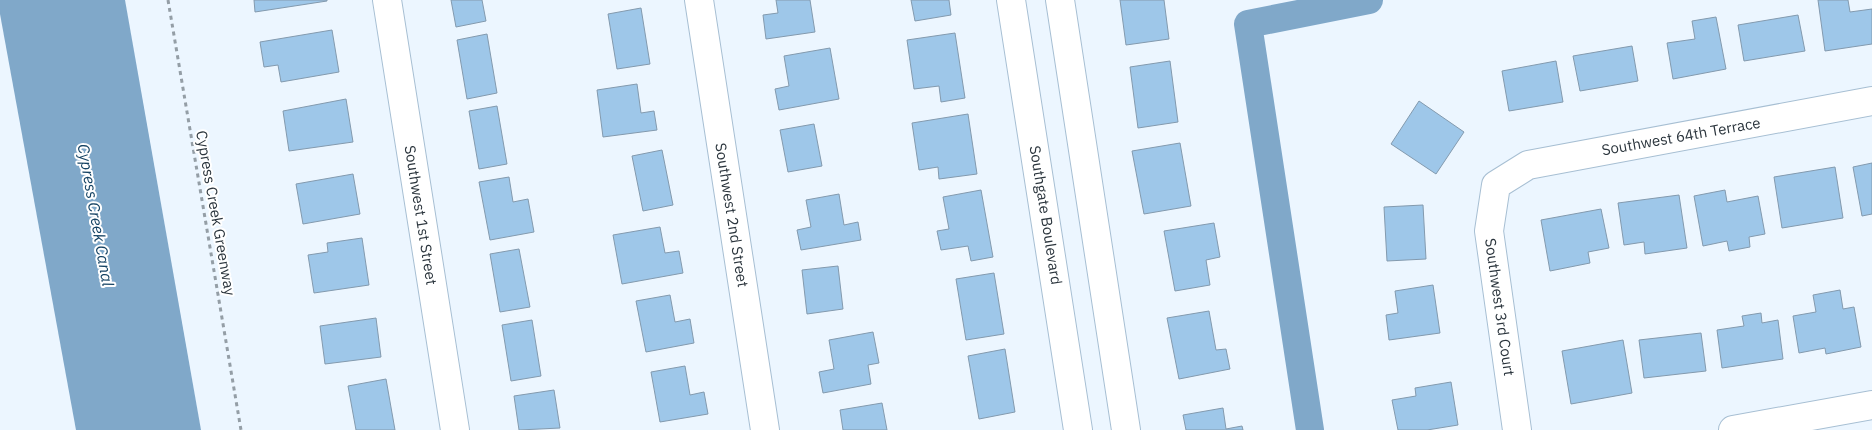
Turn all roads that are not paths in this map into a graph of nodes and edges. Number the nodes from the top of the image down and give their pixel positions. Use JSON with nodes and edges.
{"nodes":[{"id":1,"x":387,"y":0,"type":"edge"},
{"id":2,"x":699,"y":0,"type":"edge"},
{"id":3,"x":1011,"y":0,"type":"edge"},
{"id":4,"x":1060,"y":0,"type":"edge"},
{"id":5,"x":1872,"y":101,"type":"edge"},
{"id":6,"x":1496,"y":185,"type":"joint"},
{"id":7,"x":1872,"y":405,"type":"edge"},
{"id":8,"x":455,"y":430,"type":"edge"},
{"id":9,"x":765,"y":430,"type":"edge"},
{"id":10,"x":1078,"y":430,"type":"edge"},
{"id":11,"x":1126,"y":430,"type":"edge"},
{"id":12,"x":1517,"y":430,"type":"edge"},
{"id":13,"x":1733,"y":430,"type":"edge"}],
"edges":[{"from":1,"to":8,"type":"street","name":"Southwest 1st Street"},
{"from":2,"to":9,"type":"street","name":"Southwest 2nd Street"},
{"from":3,"to":10,"type":"street","name":"Southgate Boulevard"},
{"from":4,"to":11,"type":"street"},
{"from":5,"to":6,"type":"street","name":"Southwest 64th Terrace"},
{"from":6,"to":12,"type":"street","name":"Southwest 3rd Court"},
{"from":7,"to":13,"type":"street"}]}
